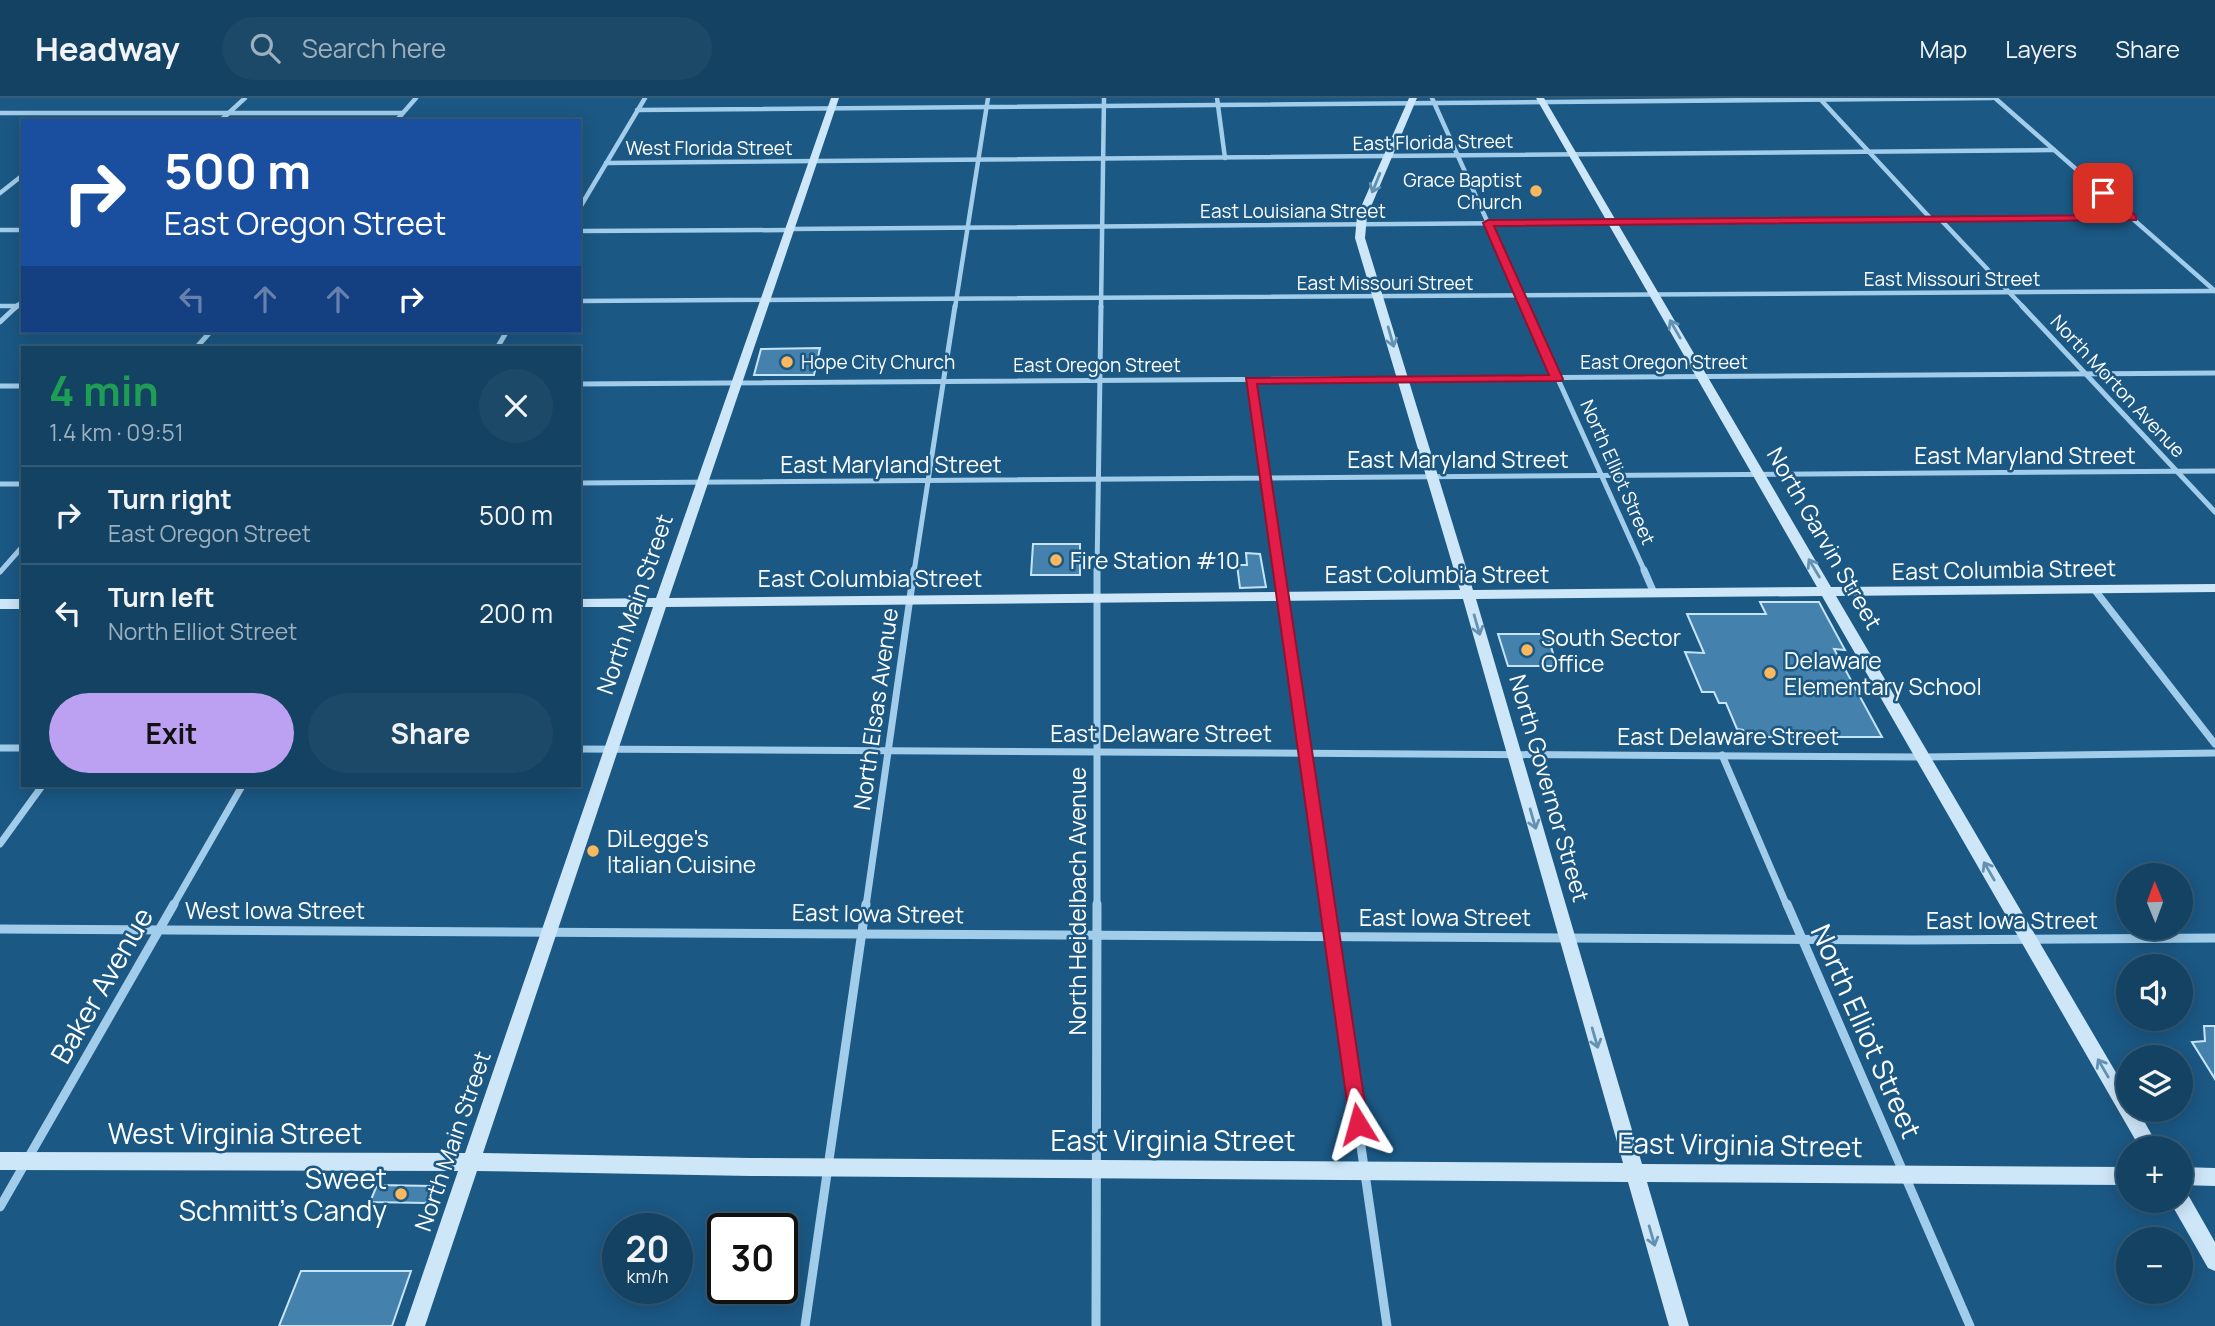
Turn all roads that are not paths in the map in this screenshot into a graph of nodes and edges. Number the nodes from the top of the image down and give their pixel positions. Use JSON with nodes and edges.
{"nodes":[{"id":1,"x":245,"y":98,"type":"edge"},
{"id":2,"x":416,"y":98,"type":"edge"},
{"id":3,"x":645,"y":98,"type":"edge"},
{"id":4,"x":988,"y":98,"type":"edge"},
{"id":5,"x":1104,"y":98,"type":"edge"},
{"id":6,"x":1217,"y":98,"type":"edge"},
{"id":7,"x":1993,"y":98,"type":"edge"},
{"id":8,"x":1541,"y":100,"type":"edge"},
{"id":9,"x":1821,"y":100,"type":"edge"},
{"id":10,"x":1411,"y":101,"type":"edge"},
{"id":11,"x":1433,"y":101,"type":"edge"},
{"id":12,"x":833,"y":103,"type":"edge"},
{"id":13,"x":1217,"y":105,"type":"junction"},
{"id":14,"x":1104,"y":106,"type":"junction"},
{"id":15,"x":986,"y":107,"type":"junction"},
{"id":16,"x":637,"y":110,"type":"junction"},
{"id":17,"x":0,"y":113,"type":"edge"},
{"id":18,"x":100,"y":113,"type":"junction"},
{"id":19,"x":229,"y":113,"type":"junction"},
{"id":20,"x":402,"y":113,"type":"junction"},
{"id":21,"x":92,"y":119,"type":"edge"},
{"id":22,"x":222,"y":119,"type":"edge"},
{"id":23,"x":398,"y":119,"type":"edge"},
{"id":24,"x":2054,"y":150,"type":"junction"},
{"id":25,"x":1869,"y":152,"type":"junction"},
{"id":26,"x":1573,"y":155,"type":"junction"},
{"id":27,"x":1387,"y":156,"type":"junction"},
{"id":28,"x":1457,"y":156,"type":"junction"},
{"id":29,"x":1224,"y":158,"type":"junction"},
{"id":30,"x":1102,"y":159,"type":"junction"},
{"id":31,"x":978,"y":160,"type":"junction"},
{"id":32,"x":813,"y":162,"type":"junction"},
{"id":33,"x":606,"y":163,"type":"junction"},
{"id":34,"x":21,"y":177,"type":"edge"},
{"id":35,"x":0,"y":193,"type":"edge"},
{"id":36,"x":581,"y":206,"type":"edge"},
{"id":37,"x":2132,"y":218,"type":"junction"},
{"id":38,"x":1941,"y":219,"type":"junction"},
{"id":39,"x":1932,"y":220,"type":"junction"},
{"id":40,"x":1612,"y":222,"type":"junction"},
{"id":41,"x":1488,"y":223,"type":"junction"},
{"id":42,"x":1360,"y":224,"type":"junction"},
{"id":43,"x":1100,"y":226,"type":"junction"},
{"id":44,"x":967,"y":228,"type":"junction"},
{"id":45,"x":0,"y":230,"type":"edge"},
{"id":46,"x":21,"y":230,"type":"edge"},
{"id":47,"x":789,"y":230,"type":"junction"},
{"id":48,"x":581,"y":231,"type":"edge"},
{"id":49,"x":2215,"y":291,"type":"edge"},
{"id":50,"x":2009,"y":292,"type":"junction"},
{"id":51,"x":1655,"y":295,"type":"junction"},
{"id":52,"x":1520,"y":296,"type":"junction"},
{"id":53,"x":1379,"y":297,"type":"junction"},
{"id":54,"x":1100,"y":299,"type":"junction"},
{"id":55,"x":956,"y":300,"type":"junction"},
{"id":56,"x":764,"y":301,"type":"junction"},
{"id":57,"x":581,"y":302,"type":"edge"},
{"id":58,"x":0,"y":306,"type":"edge"},
{"id":59,"x":20,"y":306,"type":"edge"},
{"id":60,"x":0,"y":321,"type":"edge"},
{"id":61,"x":2215,"y":373,"type":"edge"},
{"id":62,"x":2086,"y":374,"type":"junction"},
{"id":63,"x":1703,"y":377,"type":"junction"},
{"id":64,"x":1403,"y":379,"type":"junction"},
{"id":65,"x":1557,"y":379,"type":"junction"},
{"id":66,"x":1250,"y":380,"type":"junction"},
{"id":67,"x":1100,"y":381,"type":"junction"},
{"id":68,"x":944,"y":382,"type":"junction"},
{"id":69,"x":581,"y":384,"type":"edge"},
{"id":70,"x":735,"y":384,"type":"junction"},
{"id":71,"x":0,"y":386,"type":"edge"},
{"id":72,"x":21,"y":386,"type":"edge"},
{"id":73,"x":2177,"y":471,"type":"junction"},
{"id":74,"x":2215,"y":471,"type":"edge"},
{"id":75,"x":1760,"y":474,"type":"junction"},
{"id":76,"x":1601,"y":476,"type":"junction"},
{"id":77,"x":1433,"y":477,"type":"junction"},
{"id":78,"x":1263,"y":478,"type":"junction"},
{"id":79,"x":1098,"y":480,"type":"junction"},
{"id":80,"x":928,"y":481,"type":"junction"},
{"id":81,"x":581,"y":483,"type":"edge"},
{"id":82,"x":702,"y":483,"type":"junction"},
{"id":83,"x":0,"y":484,"type":"edge"},
{"id":84,"x":21,"y":484,"type":"edge"},
{"id":85,"x":2215,"y":512,"type":"edge"},
{"id":86,"x":21,"y":548,"type":"edge"},
{"id":87,"x":0,"y":572,"type":"edge"},
{"id":88,"x":2215,"y":588,"type":"edge"},
{"id":89,"x":2094,"y":589,"type":"junction"},
{"id":90,"x":1828,"y":592,"type":"junction"},
{"id":91,"x":1654,"y":593,"type":"junction"},
{"id":92,"x":1468,"y":594,"type":"junction"},
{"id":93,"x":1282,"y":596,"type":"junction"},
{"id":94,"x":910,"y":598,"type":"junction"},
{"id":95,"x":1097,"y":598,"type":"junction"},
{"id":96,"x":660,"y":601,"type":"junction"},
{"id":97,"x":581,"y":603,"type":"edge"},
{"id":98,"x":0,"y":604,"type":"edge"},
{"id":99,"x":21,"y":604,"type":"edge"},
{"id":100,"x":2215,"y":744,"type":"edge"},
{"id":101,"x":0,"y":748,"type":"edge"},
{"id":102,"x":21,"y":748,"type":"edge"},
{"id":103,"x":581,"y":749,"type":"edge"},
{"id":104,"x":610,"y":749,"type":"junction"},
{"id":105,"x":888,"y":751,"type":"junction"},
{"id":106,"x":1097,"y":753,"type":"junction"},
{"id":107,"x":1305,"y":753,"type":"junction"},
{"id":108,"x":2215,"y":753,"type":"edge"},
{"id":109,"x":1514,"y":754,"type":"junction"},
{"id":110,"x":1722,"y":755,"type":"junction"},
{"id":111,"x":1924,"y":757,"type":"junction"},
{"id":112,"x":41,"y":787,"type":"edge"},
{"id":113,"x":241,"y":787,"type":"edge"},
{"id":114,"x":0,"y":844,"type":"edge"},
{"id":115,"x":0,"y":929,"type":"edge"},
{"id":116,"x":159,"y":929,"type":"junction"},
{"id":117,"x":549,"y":931,"type":"junction"},
{"id":118,"x":862,"y":933,"type":"junction"},
{"id":119,"x":1097,"y":934,"type":"junction"},
{"id":120,"x":1330,"y":936,"type":"junction"},
{"id":121,"x":1567,"y":937,"type":"junction"},
{"id":122,"x":2215,"y":937,"type":"edge"},
{"id":123,"x":1801,"y":938,"type":"junction"},
{"id":124,"x":2029,"y":940,"type":"junction"},
{"id":125,"x":2143,"y":1136,"type":"edge"},
{"id":126,"x":27,"y":1160,"type":"junction"},
{"id":127,"x":0,"y":1161,"type":"edge"},
{"id":128,"x":470,"y":1161,"type":"junction"},
{"id":129,"x":829,"y":1167,"type":"junction"},
{"id":130,"x":1096,"y":1167,"type":"junction"},
{"id":131,"x":1364,"y":1169,"type":"junction"},
{"id":132,"x":1633,"y":1170,"type":"junction"},
{"id":133,"x":1905,"y":1174,"type":"junction"},
{"id":134,"x":2116,"y":1176,"type":"edge"},
{"id":135,"x":2193,"y":1176,"type":"edge"},
{"id":136,"x":2215,"y":1177,"type":"edge"},
{"id":137,"x":0,"y":1207,"type":"edge"},
{"id":138,"x":2187,"y":1213,"type":"edge"},
{"id":139,"x":2215,"y":1261,"type":"edge"},
{"id":140,"x":415,"y":1326,"type":"edge"},
{"id":141,"x":805,"y":1326,"type":"edge"},
{"id":142,"x":1096,"y":1326,"type":"edge"},
{"id":143,"x":1387,"y":1326,"type":"edge"},
{"id":144,"x":1679,"y":1326,"type":"edge"},
{"id":145,"x":1970,"y":1326,"type":"edge"}],
"edges":[{"from":1,"to":19,"type":"street"},
{"from":2,"to":20,"type":"street"},
{"from":3,"to":16,"type":"street"},
{"from":4,"to":15,"type":"street","name":"North Elsas Avenue"},
{"from":5,"to":14,"type":"street","name":"North Heidelbach Avenue"},
{"from":6,"to":13,"type":"street"},
{"from":7,"to":9,"type":"street"},
{"from":7,"to":24,"type":"street"},
{"from":8,"to":9,"type":"street"},
{"from":8,"to":11,"type":"street"},
{"from":8,"to":26,"type":"main road","name":"North Garvin Street"},
{"from":9,"to":25,"type":"street"},
{"from":10,"to":11,"type":"street"},
{"from":10,"to":13,"type":"street"},
{"from":10,"to":27,"type":"main road"},
{"from":11,"to":28,"type":"street","name":"North Elliot Street"},
{"from":12,"to":15,"type":"street"},
{"from":12,"to":16,"type":"street"},
{"from":12,"to":32,"type":"main road","name":"North Main Street"},
{"from":13,"to":14,"type":"street"},
{"from":13,"to":29,"type":"street"},
{"from":14,"to":15,"type":"street"},
{"from":14,"to":30,"type":"street","name":"North Heidelbach Avenue"},
{"from":15,"to":31,"type":"street","name":"North Elsas Avenue"},
{"from":16,"to":33,"type":"street"},
{"from":17,"to":18,"type":"street"},
{"from":18,"to":19,"type":"street"},
{"from":18,"to":21,"type":"street"},
{"from":19,"to":20,"type":"street"},
{"from":19,"to":22,"type":"street"},
{"from":20,"to":23,"type":"street"},
{"from":24,"to":25,"type":"street","name":"East Florida Street"},
{"from":24,"to":37,"type":"street"},
{"from":25,"to":26,"type":"street","name":"East Florida Street"},
{"from":25,"to":39,"type":"street"},
{"from":26,"to":28,"type":"street","name":"East Florida Street"},
{"from":26,"to":40,"type":"main road","name":"North Garvin Street"},
{"from":27,"to":28,"type":"street","name":"East Florida Street"},
{"from":27,"to":29,"type":"street","name":"East Florida Street"},
{"from":27,"to":42,"type":"main road","one_way":true},
{"from":28,"to":41,"type":"street","name":"North Elliot Street"},
{"from":29,"to":30,"type":"street","name":"East Florida Street"},
{"from":30,"to":31,"type":"street","name":"East Florida Street"},
{"from":30,"to":43,"type":"street","name":"North Heidelbach Avenue"},
{"from":31,"to":32,"type":"street","name":"East Florida Street"},
{"from":31,"to":44,"type":"street","name":"North Elsas Avenue"},
{"from":32,"to":33,"type":"street","name":"West Florida Street"},
{"from":32,"to":47,"type":"main road","name":"North Main Street"},
{"from":33,"to":36,"type":"street"},
{"from":34,"to":35,"type":"street"},
{"from":37,"to":38,"type":"street","name":"East Louisiana Street"},
{"from":37,"to":49,"type":"street"},
{"from":38,"to":39,"type":"street","name":"East Louisiana Street"},
{"from":38,"to":50,"type":"street","name":"North Morton Avenue"},
{"from":39,"to":40,"type":"street","name":"East Louisiana Street"},
{"from":40,"to":41,"type":"street","name":"East Louisiana Street"},
{"from":40,"to":51,"type":"main road","name":"North Garvin Street"},
{"from":41,"to":42,"type":"street","name":"East Louisiana Street"},
{"from":41,"to":52,"type":"street","name":"North Elliot Street"},
{"from":42,"to":43,"type":"street","name":"East Louisiana Street"},
{"from":42,"to":53,"type":"main road","name":"North Governor Street"},
{"from":43,"to":44,"type":"street","name":"East Louisiana Street"},
{"from":43,"to":54,"type":"street","name":"North Heidelbach Avenue"},
{"from":44,"to":47,"type":"street","name":"East Louisiana Street"},
{"from":44,"to":55,"type":"street","name":"North Elsas Avenue"},
{"from":45,"to":46,"type":"street"},
{"from":47,"to":48,"type":"street","name":"East Louisiana Street"},
{"from":47,"to":56,"type":"main road","name":"North Main Street"},
{"from":49,"to":50,"type":"street","name":"East Missouri Street"},
{"from":50,"to":51,"type":"street","name":"East Missouri Street"},
{"from":50,"to":62,"type":"street","name":"North Morton Avenue"},
{"from":51,"to":52,"type":"street","name":"East Missouri Street"},
{"from":63,"to":51,"type":"main road","name":"North Garvin Street","one_way":true},
{"from":52,"to":53,"type":"street","name":"East Missouri Street"},
{"from":52,"to":65,"type":"street","name":"North Elliot Street"},
{"from":53,"to":54,"type":"street","name":"East Missouri Street"},
{"from":53,"to":64,"type":"main road","name":"North Governor Street","one_way":true},
{"from":54,"to":55,"type":"street","name":"East Missouri Street"},
{"from":54,"to":67,"type":"street","name":"North Heidelbach Avenue"},
{"from":55,"to":56,"type":"street","name":"East Missouri Street"},
{"from":55,"to":68,"type":"street","name":"North Elsas Avenue"},
{"from":56,"to":57,"type":"street","name":"East Missouri Street"},
{"from":56,"to":70,"type":"main road","name":"North Main Street"},
{"from":58,"to":59,"type":"street"},
{"from":59,"to":60,"type":"street"},
{"from":61,"to":62,"type":"street","name":"East Oregon Street"},
{"from":62,"to":63,"type":"street","name":"East Oregon Street"},
{"from":62,"to":73,"type":"street","name":"North Morton Avenue"},
{"from":63,"to":65,"type":"street","name":"East Oregon Street"},
{"from":63,"to":75,"type":"main road","name":"North Garvin Street"},
{"from":64,"to":65,"type":"street","name":"East Oregon Street"},
{"from":64,"to":66,"type":"street","name":"East Oregon Street"},
{"from":64,"to":77,"type":"main road","name":"North Governor Street"},
{"from":65,"to":76,"type":"street","name":"North Elliot Street"},
{"from":66,"to":67,"type":"street","name":"East Oregon Street"},
{"from":66,"to":78,"type":"street"},
{"from":67,"to":68,"type":"street","name":"East Oregon Street"},
{"from":67,"to":79,"type":"street","name":"North Heidelbach Avenue"},
{"from":68,"to":70,"type":"street","name":"East Oregon Street"},
{"from":68,"to":80,"type":"street","name":"North Elsas Avenue"},
{"from":69,"to":70,"type":"street","name":"East Oregon Street"},
{"from":70,"to":82,"type":"main road","name":"North Main Street"},
{"from":71,"to":72,"type":"street"},
{"from":73,"to":74,"type":"street","name":"East Maryland Street"},
{"from":73,"to":75,"type":"street","name":"East Maryland Street"},
{"from":73,"to":85,"type":"street","name":"North Morton Avenue"},
{"from":75,"to":76,"type":"street","name":"East Maryland Street"},
{"from":90,"to":75,"type":"main road","name":"North Garvin Street","one_way":true},
{"from":76,"to":77,"type":"street","name":"East Maryland Street"},
{"from":76,"to":91,"type":"street","name":"North Elliot Street"},
{"from":77,"to":78,"type":"street","name":"East Maryland Street"},
{"from":77,"to":92,"type":"main road","name":"North Governor Street"},
{"from":78,"to":79,"type":"street","name":"East Maryland Street"},
{"from":78,"to":93,"type":"street"},
{"from":79,"to":80,"type":"street","name":"East Maryland Street"},
{"from":79,"to":95,"type":"street","name":"North Heidelbach Avenue"},
{"from":80,"to":82,"type":"street","name":"East Maryland Street"},
{"from":80,"to":94,"type":"street","name":"North Elsas Avenue"},
{"from":81,"to":82,"type":"street","name":"East Maryland Street"},
{"from":82,"to":96,"type":"main road","name":"North Main Street"},
{"from":83,"to":84,"type":"street"},
{"from":86,"to":87,"type":"street"},
{"from":88,"to":89,"type":"main road","name":"East Columbia Street"},
{"from":89,"to":90,"type":"main road","name":"East Columbia Street"},
{"from":89,"to":100,"type":"street"},
{"from":90,"to":91,"type":"main road","name":"East Columbia Street"},
{"from":90,"to":111,"type":"main road","name":"North Garvin Street"},
{"from":91,"to":92,"type":"main road","name":"East Columbia Street"},
{"from":92,"to":93,"type":"main road","name":"East Columbia Street"},
{"from":92,"to":109,"type":"main road","name":"North Governor Street","one_way":true},
{"from":93,"to":95,"type":"main road","name":"East Columbia Street"},
{"from":93,"to":107,"type":"street"},
{"from":94,"to":95,"type":"main road","name":"East Columbia Street"},
{"from":94,"to":96,"type":"main road","name":"East Columbia Street"},
{"from":94,"to":105,"type":"street","name":"North Elsas Avenue"},
{"from":95,"to":106,"type":"street","name":"North Heidelbach Avenue"},
{"from":96,"to":97,"type":"main road","name":"East Columbia Street"},
{"from":96,"to":104,"type":"main road","name":"North Main Street"},
{"from":98,"to":99,"type":"main road"},
{"from":101,"to":102,"type":"street"},
{"from":103,"to":104,"type":"street","name":"East Delaware Street"},
{"from":104,"to":105,"type":"street","name":"East Delaware Street"},
{"from":104,"to":117,"type":"main road","name":"North Main Street"},
{"from":105,"to":106,"type":"street","name":"East Delaware Street"},
{"from":105,"to":118,"type":"street","name":"North Elsas Avenue"},
{"from":106,"to":107,"type":"street","name":"East Delaware Street"},
{"from":106,"to":119,"type":"street","name":"North Heidelbach Avenue"},
{"from":107,"to":109,"type":"street","name":"East Delaware Street"},
{"from":107,"to":120,"type":"street"},
{"from":108,"to":111,"type":"street","name":"East Delaware Street"},
{"from":109,"to":110,"type":"street","name":"East Delaware Street"},
{"from":109,"to":121,"type":"main road","name":"North Governor Street","one_way":true},
{"from":110,"to":111,"type":"street","name":"East Delaware Street"},
{"from":110,"to":123,"type":"street","name":"North Elliot Street"},
{"from":124,"to":111,"type":"main road","name":"North Garvin Street","one_way":true},
{"from":112,"to":114,"type":"street"},
{"from":113,"to":116,"type":"street","name":"Baker Avenue"},
{"from":115,"to":116,"type":"street","name":"West Iowa Street"},
{"from":116,"to":117,"type":"street","name":"West Iowa Street"},
{"from":116,"to":126,"type":"street","name":"Baker Avenue"},
{"from":117,"to":118,"type":"street","name":"East Iowa Street"},
{"from":117,"to":128,"type":"main road","name":"North Main Street"},
{"from":118,"to":119,"type":"street","name":"East Iowa Street"},
{"from":118,"to":129,"type":"street","name":"North Elsas Avenue"},
{"from":119,"to":120,"type":"street","name":"East Iowa Street"},
{"from":119,"to":130,"type":"street","name":"North Heidelbach Avenue"},
{"from":120,"to":121,"type":"street","name":"East Iowa Street"},
{"from":120,"to":131,"type":"street"},
{"from":121,"to":123,"type":"street","name":"East Iowa Street"},
{"from":121,"to":132,"type":"main road","name":"North Governor Street","one_way":true},
{"from":122,"to":124,"type":"street","name":"East Iowa Street"},
{"from":123,"to":124,"type":"street","name":"East Iowa Street"},
{"from":123,"to":133,"type":"street","name":"North Elliot Street"},
{"from":125,"to":124,"type":"main road","name":"North Garvin Street","one_way":true},
{"from":126,"to":127,"type":"main road","name":"West Virginia Street"},
{"from":126,"to":128,"type":"main road","name":"West Virginia Street"},
{"from":126,"to":137,"type":"street","name":"Baker Avenue"},
{"from":128,"to":129,"type":"main road","name":"East Virginia Street"},
{"from":128,"to":140,"type":"main road","name":"North Main Street"},
{"from":129,"to":130,"type":"main road","name":"East Virginia Street"},
{"from":129,"to":141,"type":"street","name":"North Elsas Avenue"},
{"from":130,"to":131,"type":"main road","name":"East Virginia Street"},
{"from":130,"to":142,"type":"street","name":"North Heidelbach Avenue"},
{"from":131,"to":132,"type":"main road","name":"East Virginia Street"},
{"from":131,"to":143,"type":"street"},
{"from":132,"to":133,"type":"main road","name":"East Virginia Street"},
{"from":132,"to":144,"type":"main road","name":"North Governor Street","one_way":true},
{"from":133,"to":134,"type":"main road","name":"East Virginia Street"},
{"from":133,"to":145,"type":"street","name":"North Elliot Street"},
{"from":135,"to":136,"type":"main road"},
{"from":138,"to":139,"type":"main road"}]}
